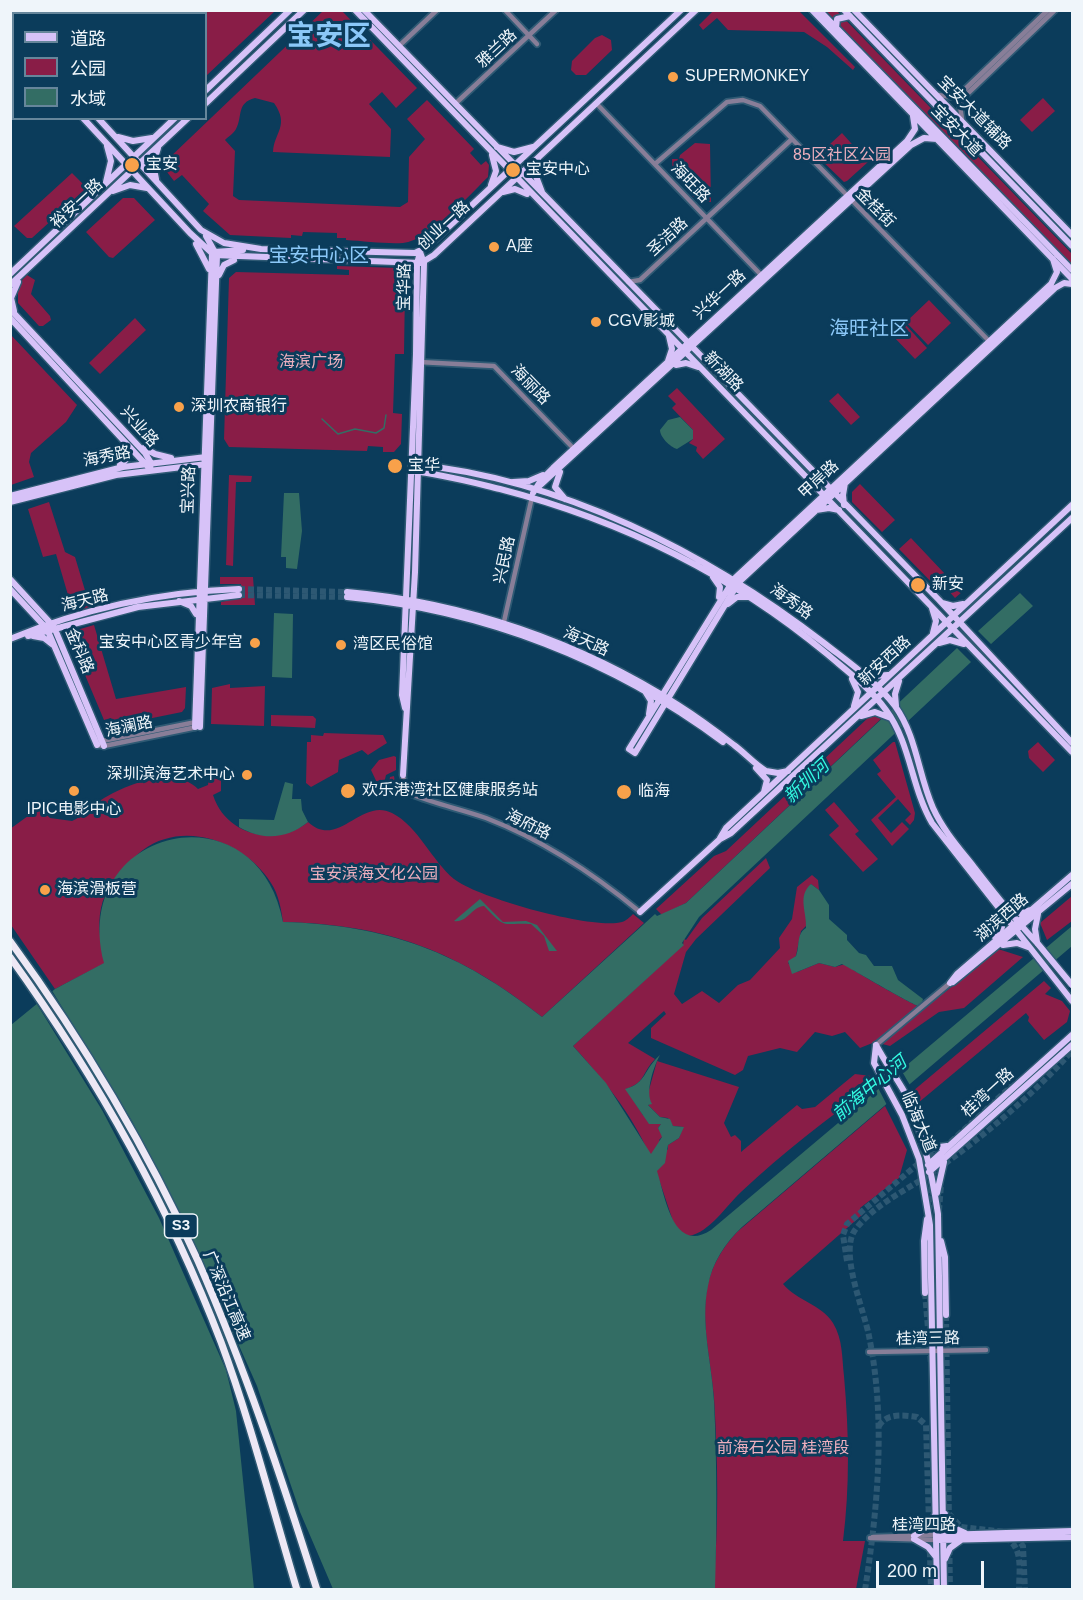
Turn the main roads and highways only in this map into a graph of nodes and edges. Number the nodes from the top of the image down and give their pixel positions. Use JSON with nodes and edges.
{"nodes":[{"id":1,"x":290,"y":10,"type":"edge"},
{"id":2,"x":304,"y":10,"type":"edge"},
{"id":3,"x":355,"y":10,"type":"edge"},
{"id":4,"x":364,"y":10,"type":"edge"},
{"id":5,"x":681,"y":10,"type":"edge"},
{"id":6,"x":696,"y":10,"type":"edge"},
{"id":7,"x":812,"y":10,"type":"edge"},
{"id":8,"x":819,"y":10,"type":"edge"},
{"id":9,"x":849,"y":12,"type":"edge"},
{"id":10,"x":10,"y":20,"type":"edge"},
{"id":11,"x":12,"y":26,"type":"edge"},
{"id":12,"x":836,"y":28,"type":"junction"},
{"id":13,"x":415,"y":67,"type":"junction"},
{"id":14,"x":207,"y":89,"type":"edge"},
{"id":15,"x":207,"y":102,"type":"edge"},
{"id":16,"x":913,"y":116,"type":"junction"},
{"id":17,"x":566,"y":118,"type":"junction"},
{"id":18,"x":85,"y":120,"type":"edge"},
{"id":19,"x":100,"y":120,"type":"edge"},
{"id":20,"x":173,"y":120,"type":"edge"},
{"id":21,"x":187,"y":120,"type":"edge"},
{"id":22,"x":574,"y":124,"type":"junction"},
{"id":23,"x":956,"y":126,"type":"junction"},
{"id":24,"x":112,"y":133,"type":"junction"},
{"id":25,"x":157,"y":135,"type":"junction"},
{"id":26,"x":938,"y":137,"type":"junction"},
{"id":27,"x":104,"y":140,"type":"junction"},
{"id":28,"x":163,"y":142,"type":"junction"},
{"id":29,"x":536,"y":145,"type":"junction"},
{"id":30,"x":491,"y":147,"type":"junction"},
{"id":31,"x":542,"y":154,"type":"junction"},
{"id":32,"x":134,"y":157,"type":"junction"},
{"id":33,"x":140,"y":163,"type":"junction"},
{"id":34,"x":127,"y":164,"type":"junction"},
{"id":35,"x":511,"y":168,"type":"junction"},
{"id":36,"x":1010,"y":169,"type":"junction"},
{"id":37,"x":132,"y":170,"type":"junction"},
{"id":38,"x":518,"y":176,"type":"junction"},
{"id":39,"x":158,"y":182,"type":"junction"},
{"id":40,"x":104,"y":186,"type":"junction"},
{"id":41,"x":488,"y":189,"type":"junction"},
{"id":42,"x":151,"y":190,"type":"junction"},
{"id":43,"x":107,"y":193,"type":"junction"},
{"id":44,"x":497,"y":195,"type":"junction"},
{"id":45,"x":545,"y":198,"type":"junction"},
{"id":46,"x":849,"y":198,"type":"junction"},
{"id":47,"x":538,"y":201,"type":"junction"},
{"id":48,"x":1013,"y":218,"type":"junction"},
{"id":49,"x":201,"y":230,"type":"junction"},
{"id":50,"x":190,"y":233,"type":"junction"},
{"id":51,"x":1070,"y":237,"type":"edge"},
{"id":52,"x":1072,"y":246,"type":"edge"},
{"id":53,"x":261,"y":249,"type":"junction"},
{"id":54,"x":420,"y":252,"type":"junction"},
{"id":55,"x":1054,"y":252,"type":"junction"},
{"id":56,"x":215,"y":254,"type":"junction"},
{"id":57,"x":243,"y":258,"type":"junction"},
{"id":58,"x":1053,"y":259,"type":"junction"},
{"id":59,"x":424,"y":262,"type":"junction"},
{"id":60,"x":417,"y":264,"type":"junction"},
{"id":61,"x":1072,"y":270,"type":"edge"},
{"id":62,"x":10,"y":273,"type":"edge"},
{"id":63,"x":23,"y":274,"type":"junction"},
{"id":64,"x":1072,"y":282,"type":"edge"},
{"id":65,"x":213,"y":284,"type":"junction"},
{"id":66,"x":10,"y":285,"type":"edge"},
{"id":67,"x":420,"y":290,"type":"junction"},
{"id":68,"x":10,"y":309,"type":"edge"},
{"id":69,"x":724,"y":314,"type":"junction"},
{"id":70,"x":12,"y":318,"type":"edge"},
{"id":71,"x":1011,"y":325,"type":"junction"},
{"id":72,"x":700,"y":332,"type":"junction"},
{"id":73,"x":709,"y":332,"type":"junction"},
{"id":74,"x":666,"y":333,"type":"junction"},
{"id":75,"x":675,"y":333,"type":"junction"},
{"id":76,"x":687,"y":349,"type":"junction"},
{"id":77,"x":702,"y":365,"type":"junction"},
{"id":78,"x":668,"y":366,"type":"junction"},
{"id":79,"x":118,"y":435,"type":"junction"},
{"id":80,"x":136,"y":443,"type":"junction"},
{"id":81,"x":576,"y":451,"type":"junction"},
{"id":82,"x":183,"y":459,"type":"junction"},
{"id":83,"x":207,"y":460,"type":"junction"},
{"id":84,"x":149,"y":465,"type":"junction"},
{"id":85,"x":415,"y":468,"type":"junction"},
{"id":86,"x":553,"y":468,"type":"junction"},
{"id":87,"x":561,"y":469,"type":"junction"},
{"id":88,"x":111,"y":470,"type":"junction"},
{"id":89,"x":479,"y":480,"type":"junction"},
{"id":90,"x":816,"y":481,"type":"junction"},
{"id":91,"x":843,"y":481,"type":"junction"},
{"id":92,"x":504,"y":482,"type":"junction"},
{"id":93,"x":533,"y":494,"type":"junction"},
{"id":94,"x":828,"y":494,"type":"junction"},
{"id":95,"x":10,"y":496,"type":"edge"},
{"id":96,"x":10,"y":502,"type":"edge"},
{"id":97,"x":573,"y":503,"type":"junction"},
{"id":98,"x":1072,"y":505,"type":"edge"},
{"id":99,"x":814,"y":507,"type":"junction"},
{"id":100,"x":842,"y":508,"type":"junction"},
{"id":101,"x":1072,"y":518,"type":"edge"},
{"id":102,"x":752,"y":565,"type":"junction"},
{"id":103,"x":1008,"y":565,"type":"junction"},
{"id":104,"x":714,"y":568,"type":"junction"},
{"id":105,"x":705,"y":571,"type":"junction"},
{"id":106,"x":203,"y":572,"type":"junction"},
{"id":107,"x":1015,"y":572,"type":"junction"},
{"id":108,"x":10,"y":579,"type":"edge"},
{"id":109,"x":734,"y":583,"type":"junction"},
{"id":110,"x":10,"y":589,"type":"edge"},
{"id":111,"x":227,"y":592,"type":"junction"},
{"id":112,"x":239,"y":592,"type":"tunnel mouth"},
{"id":113,"x":183,"y":594,"type":"junction"},
{"id":114,"x":202,"y":594,"type":"junction"},
{"id":115,"x":347,"y":595,"type":"tunnel mouth"},
{"id":116,"x":759,"y":599,"type":"junction"},
{"id":117,"x":971,"y":599,"type":"junction"},
{"id":118,"x":176,"y":600,"type":"junction"},
{"id":119,"x":939,"y":600,"type":"junction"},
{"id":120,"x":410,"y":603,"type":"junction"},
{"id":121,"x":929,"y":603,"type":"junction"},
{"id":122,"x":717,"y":604,"type":"junction"},
{"id":123,"x":27,"y":607,"type":"junction"},
{"id":124,"x":973,"y":611,"type":"junction"},
{"id":125,"x":41,"y":612,"type":"junction"},
{"id":126,"x":717,"y":616,"type":"junction"},
{"id":127,"x":953,"y":616,"type":"junction"},
{"id":128,"x":201,"y":618,"type":"junction"},
{"id":129,"x":76,"y":619,"type":"junction"},
{"id":130,"x":946,"y":622,"type":"junction"},
{"id":131,"x":959,"y":623,"type":"junction"},
{"id":132,"x":49,"y":626,"type":"junction"},
{"id":133,"x":952,"y":629,"type":"junction"},
{"id":134,"x":24,"y":636,"type":"junction"},
{"id":135,"x":931,"y":636,"type":"junction"},
{"id":136,"x":974,"y":640,"type":"junction"},
{"id":137,"x":10,"y":641,"type":"edge"},
{"id":138,"x":966,"y":645,"type":"junction"},
{"id":139,"x":55,"y":646,"type":"junction"},
{"id":140,"x":934,"y":646,"type":"junction"},
{"id":141,"x":63,"y":648,"type":"junction"},
{"id":142,"x":678,"y":669,"type":"junction"},
{"id":143,"x":859,"y":671,"type":"junction"},
{"id":144,"x":849,"y":673,"type":"junction"},
{"id":145,"x":892,"y":674,"type":"junction"},
{"id":146,"x":902,"y":676,"type":"junction"},
{"id":147,"x":679,"y":682,"type":"junction"},
{"id":148,"x":641,"y":686,"type":"junction"},
{"id":149,"x":877,"y":687,"type":"junction"},
{"id":150,"x":871,"y":692,"type":"junction"},
{"id":151,"x":883,"y":693,"type":"junction"},
{"id":152,"x":877,"y":698,"type":"junction"},
{"id":153,"x":664,"y":699,"type":"junction"},
{"id":154,"x":896,"y":708,"type":"junction"},
{"id":155,"x":853,"y":709,"type":"junction"},
{"id":156,"x":684,"y":712,"type":"junction"},
{"id":157,"x":889,"y":715,"type":"junction"},
{"id":158,"x":856,"y":718,"type":"junction"},
{"id":159,"x":650,"y":722,"type":"junction"},
{"id":160,"x":198,"y":724,"type":"road end"},
{"id":161,"x":1059,"y":730,"type":"junction"},
{"id":162,"x":1072,"y":730,"type":"edge"},
{"id":163,"x":1072,"y":743,"type":"edge"},
{"id":164,"x":632,"y":751,"type":"dead end"},
{"id":165,"x":1072,"y":752,"type":"edge"},
{"id":166,"x":788,"y":770,"type":"junction"},
{"id":167,"x":403,"y":775,"type":"road end"},
{"id":168,"x":764,"y":794,"type":"junction"},
{"id":169,"x":736,"y":824,"type":"junction"},
{"id":170,"x":1072,"y":875,"type":"edge"},
{"id":171,"x":1072,"y":884,"type":"edge"},
{"id":172,"x":999,"y":906,"type":"junction"},
{"id":173,"x":640,"y":912,"type":"road end"},
{"id":174,"x":1036,"y":912,"type":"junction"},
{"id":175,"x":1017,"y":927,"type":"junction"},
{"id":176,"x":10,"y":940,"type":"edge"},
{"id":177,"x":1037,"y":943,"type":"junction"},
{"id":178,"x":1000,"y":946,"type":"junction"},
{"id":179,"x":1030,"y":949,"type":"junction"},
{"id":180,"x":979,"y":955,"type":"junction"},
{"id":181,"x":10,"y":957,"type":"edge"},
{"id":182,"x":1072,"y":985,"type":"edge"},
{"id":183,"x":1071,"y":998,"type":"edge"},
{"id":184,"x":1072,"y":1035,"type":"edge"},
{"id":185,"x":1072,"y":1045,"type":"edge"},
{"id":186,"x":922,"y":1139,"type":"junction"},
{"id":187,"x":951,"y":1145,"type":"junction"},
{"id":188,"x":947,"y":1157,"type":"junction"},
{"id":189,"x":930,"y":1168,"type":"junction"},
{"id":190,"x":923,"y":1174,"type":"junction"},
{"id":191,"x":936,"y":1202,"type":"junction"},
{"id":192,"x":928,"y":1212,"type":"junction"},
{"id":193,"x":939,"y":1231,"type":"junction"},
{"id":194,"x":925,"y":1293,"type":"tunnel mouth"},
{"id":195,"x":946,"y":1315,"type":"tunnel mouth"},
{"id":196,"x":937,"y":1351,"type":"junction"},
{"id":197,"x":939,"y":1511,"type":"junction"},
{"id":198,"x":1072,"y":1531,"type":"edge"},
{"id":199,"x":940,"y":1537,"type":"junction"},
{"id":200,"x":968,"y":1537,"type":"junction"},
{"id":201,"x":1070,"y":1538,"type":"edge"},
{"id":202,"x":937,"y":1559,"type":"junction"},
{"id":203,"x":944,"y":1563,"type":"junction"},
{"id":204,"x":297,"y":1590,"type":"edge"},
{"id":205,"x":317,"y":1590,"type":"edge"},
{"id":206,"x":937,"y":1590,"type":"edge"},
{"id":207,"x":944,"y":1590,"type":"edge"}],
"edges":[{"from":1,"to":14,"type":"main road"},
{"from":2,"to":15,"type":"main road"},
{"from":3,"to":13,"type":"main road","name":"新湖路"},
{"from":4,"to":13,"type":"main road","name":"新湖路"},
{"from":5,"to":17,"type":"main road","name":"创业一路"},
{"from":6,"to":22,"type":"main road","name":"创业一路"},
{"from":7,"to":16,"type":"main road"},
{"from":8,"to":12,"type":"main road","name":"宝安大道"},
{"from":9,"to":12,"type":"main road"},
{"from":9,"to":23,"type":"main road","name":"宝安大道"},
{"from":9,"to":36,"type":"main road","name":"宝安大道辅路"},
{"from":10,"to":11,"type":"main road"},
{"from":12,"to":26,"type":"main road","name":"宝安大道"},
{"from":13,"to":30,"type":"main road","name":"新湖路"},
{"from":13,"to":30,"type":"main road","name":"新湖路"},
{"from":16,"to":26,"type":"main road"},
{"from":16,"to":46,"type":"main road","name":"兴华一路"},
{"from":17,"to":22,"type":"main road"},
{"from":17,"to":29,"type":"main road","name":"创业一路"},
{"from":18,"to":27,"type":"main road"},
{"from":19,"to":24,"type":"main road","name":"创业一路"},
{"from":20,"to":25,"type":"main road","name":"裕安一路"},
{"from":21,"to":28,"type":"main road","name":"裕安一路"},
{"from":22,"to":31,"type":"main road","name":"创业一路"},
{"from":23,"to":36,"type":"main road"},
{"from":23,"to":51,"type":"main road","name":"宝安大道"},
{"from":24,"to":25,"type":"main road"},
{"from":24,"to":32,"type":"main road","name":"创业一路"},
{"from":25,"to":32,"type":"main road","name":"裕安一路"},
{"from":26,"to":46,"type":"main road","name":"兴华一路"},
{"from":26,"to":48,"type":"main road"},
{"from":26,"to":55,"type":"main road","name":"宝安大道"},
{"from":27,"to":34,"type":"main road"},
{"from":27,"to":40,"type":"main road"},
{"from":28,"to":33,"type":"main road","name":"裕安一路"},
{"from":28,"to":39,"type":"main road"},
{"from":29,"to":30,"type":"main road"},
{"from":29,"to":35,"type":"main road","name":"创业一路"},
{"from":30,"to":35,"type":"main road","name":"新湖路"},
{"from":30,"to":41,"type":"main road"},
{"from":31,"to":38,"type":"main road","name":"创业一路"},
{"from":31,"to":45,"type":"main road"},
{"from":32,"to":33,"type":"main road","name":"创业一路"},
{"from":32,"to":34,"type":"main road","name":"裕安一路"},
{"from":33,"to":37,"type":"main road","name":"裕安一路"},
{"from":33,"to":39,"type":"main road","name":"创业一路"},
{"from":34,"to":37,"type":"main road"},
{"from":34,"to":40,"type":"main road","name":"裕安一路"},
{"from":35,"to":38,"type":"main road","name":"新湖路"},
{"from":35,"to":41,"type":"main road","name":"创业一路"},
{"from":36,"to":51,"type":"main road","name":"宝安大道辅路"},
{"from":37,"to":42,"type":"main road"},
{"from":37,"to":43,"type":"main road","name":"裕安一路"},
{"from":38,"to":44,"type":"main road","name":"创业一路"},
{"from":38,"to":45,"type":"main road","name":"新湖路"},
{"from":38,"to":47,"type":"main road","name":"新湖路"},
{"from":39,"to":49,"type":"main road","name":"创业一路"},
{"from":40,"to":62,"type":"main road","name":"裕安一路"},
{"from":41,"to":54,"type":"main road","name":"创业一路"},
{"from":42,"to":43,"type":"main road"},
{"from":42,"to":50,"type":"main road"},
{"from":43,"to":63,"type":"main road","name":"裕安一路"},
{"from":44,"to":47,"type":"main road"},
{"from":44,"to":59,"type":"main road","name":"创业一路"},
{"from":45,"to":75,"type":"main road","name":"新湖路"},
{"from":46,"to":69,"type":"main road","name":"兴华一路"},
{"from":47,"to":74,"type":"main road","name":"新湖路"},
{"from":48,"to":55,"type":"main road"},
{"from":48,"to":58,"type":"main road"},
{"from":49,"to":53,"type":"main road","name":"创业一路"},
{"from":49,"to":56,"type":"main road"},
{"from":50,"to":56,"type":"main road"},
{"from":50,"to":65,"type":"main road"},
{"from":51,"to":52,"type":"main road","name":"宝安大道"},
{"from":53,"to":54,"type":"main road","name":"创业一路"},
{"from":53,"to":56,"type":"main road"},
{"from":54,"to":59,"type":"main road","name":"宝华路"},
{"from":54,"to":60,"type":"main road","name":"宝华路"},
{"from":55,"to":61,"type":"main road","name":"宝安大道"},
{"from":56,"to":57,"type":"main road","name":"创业一路"},
{"from":56,"to":65,"type":"main road","name":"宝兴路"},
{"from":57,"to":60,"type":"main road","name":"创业一路"},
{"from":57,"to":65,"type":"main road"},
{"from":58,"to":64,"type":"main road"},
{"from":58,"to":71,"type":"main road","name":"甲岸路"},
{"from":59,"to":60,"type":"main road","name":"创业一路"},
{"from":59,"to":67,"type":"main road","name":"宝华路"},
{"from":60,"to":67,"type":"main road","name":"宝华路"},
{"from":63,"to":66,"type":"main road","name":"裕安一路"},
{"from":63,"to":70,"type":"main road"},
{"from":64,"to":71,"type":"main road","name":"甲岸路"},
{"from":65,"to":83,"type":"main road","name":"宝兴路"},
{"from":67,"to":85,"type":"main road","name":"宝华路"},
{"from":68,"to":70,"type":"main road","name":"兴业路"},
{"from":69,"to":72,"type":"main road","name":"兴华一路"},
{"from":69,"to":73,"type":"main road","name":"兴华一路"},
{"from":70,"to":79,"type":"main road","name":"兴业路"},
{"from":70,"to":80,"type":"main road","name":"兴业路"},
{"from":71,"to":91,"type":"main road","name":"甲岸路"},
{"from":71,"to":91,"type":"main road","name":"甲岸路"},
{"from":72,"to":75,"type":"main road"},
{"from":72,"to":76,"type":"main road","name":"兴华一路"},
{"from":73,"to":76,"type":"main road","name":"兴华一路"},
{"from":73,"to":77,"type":"main road"},
{"from":74,"to":76,"type":"main road","name":"新湖路"},
{"from":74,"to":78,"type":"main road"},
{"from":75,"to":76,"type":"main road","name":"新湖路"},
{"from":76,"to":77,"type":"main road","name":"新湖路"},
{"from":76,"to":78,"type":"main road","name":"兴华一路"},
{"from":77,"to":78,"type":"main road"},
{"from":77,"to":90,"type":"main road","name":"新湖路"},
{"from":78,"to":81,"type":"main road","name":"兴华一路"},
{"from":79,"to":84,"type":"main road","name":"兴业路"},
{"from":79,"to":88,"type":"main road"},
{"from":80,"to":82,"type":"main road"},
{"from":80,"to":84,"type":"main road","name":"兴业路"},
{"from":81,"to":86,"type":"main road","name":"兴华一路"},
{"from":81,"to":87,"type":"main road","name":"兴华一路"},
{"from":82,"to":83,"type":"main road","name":"海秀路"},
{"from":82,"to":84,"type":"main road","name":"海秀路"},
{"from":83,"to":84,"type":"main road","name":"海秀路"},
{"from":83,"to":106,"type":"main road","name":"宝兴路"},
{"from":84,"to":88,"type":"main road","name":"海秀路"},
{"from":84,"to":96,"type":"main road","name":"海秀路"},
{"from":85,"to":89,"type":"main road","name":"海秀路"},
{"from":85,"to":120,"type":"main road","name":"宝华路"},
{"from":86,"to":92,"type":"main road"},
{"from":86,"to":93,"type":"main road","name":"兴华一路"},
{"from":87,"to":93,"type":"main road","name":"兴华一路"},
{"from":87,"to":97,"type":"main road"},
{"from":88,"to":95,"type":"main road","name":"海秀路"},
{"from":89,"to":92,"type":"main road","name":"海秀路"},
{"from":89,"to":93,"type":"main road","name":"海秀路"},
{"from":90,"to":91,"type":"main road"},
{"from":90,"to":94,"type":"main road","name":"新湖路"},
{"from":90,"to":99,"type":"main road"},
{"from":91,"to":94,"type":"main road","name":"甲岸路"},
{"from":91,"to":100,"type":"main road"},
{"from":92,"to":93,"type":"main road","name":"海秀路"},
{"from":93,"to":97,"type":"main road","name":"海秀路"},
{"from":93,"to":105,"type":"main road","name":"海秀路"},
{"from":94,"to":99,"type":"main road","name":"甲岸路"},
{"from":94,"to":100,"type":"main road","name":"新湖路"},
{"from":97,"to":104,"type":"main road","name":"海秀路"},
{"from":98,"to":103,"type":"main road","name":"新安西路"},
{"from":99,"to":100,"type":"main road"},
{"from":99,"to":102,"type":"main road","name":"甲岸路"},
{"from":100,"to":119,"type":"main road","name":"新湖路"},
{"from":100,"to":121,"type":"main road","name":"新湖路"},
{"from":101,"to":107,"type":"main road","name":"新安西路"},
{"from":102,"to":104,"type":"main road"},
{"from":102,"to":109,"type":"main road","name":"甲岸路"},
{"from":102,"to":116,"type":"main road"},
{"from":103,"to":107,"type":"main road"},
{"from":103,"to":117,"type":"main road","name":"新安西路"},
{"from":104,"to":109,"type":"main road","name":"海秀路"},
{"from":105,"to":109,"type":"main road","name":"海秀路"},
{"from":105,"to":122,"type":"main road"},
{"from":106,"to":111,"type":"main road"},
{"from":106,"to":113,"type":"main road"},
{"from":106,"to":114,"type":"main road","name":"宝兴路"},
{"from":107,"to":124,"type":"main road","name":"新安西路"},
{"from":108,"to":125,"type":"main road","name":"金科路"},
{"from":109,"to":116,"type":"main road","name":"海秀路"},
{"from":109,"to":122,"type":"main road","name":"甲岸路"},
{"from":109,"to":126,"type":"main road","name":"甲岸路"},
{"from":110,"to":123,"type":"main road","name":"金科路"},
{"from":111,"to":112,"type":"main road","name":"海天路"},
{"from":111,"to":114,"type":"main road","name":"海天路"},
{"from":111,"to":128,"type":"main road"},
{"from":113,"to":114,"type":"main road","name":"海天路"},
{"from":113,"to":129,"type":"main road","name":"海天路"},
{"from":114,"to":118,"type":"main road","name":"海天路"},
{"from":114,"to":128,"type":"main road","name":"宝兴路"},
{"from":115,"to":120,"type":"main road","name":"海天路"},
{"from":116,"to":126,"type":"main road"},
{"from":116,"to":143,"type":"main road","name":"海秀路"},
{"from":116,"to":144,"type":"main road","name":"海秀路"},
{"from":117,"to":119,"type":"main road"},
{"from":117,"to":127,"type":"main road","name":"新安西路"},
{"from":118,"to":128,"type":"main road"},
{"from":118,"to":129,"type":"main road","name":"海天路"},
{"from":119,"to":127,"type":"main road","name":"新湖路"},
{"from":120,"to":148,"type":"main road","name":"海天路"},
{"from":120,"to":167,"type":"main road","name":"宝华路"},
{"from":121,"to":130,"type":"main road","name":"新湖路"},
{"from":121,"to":135,"type":"main road"},
{"from":122,"to":142,"type":"main road","name":"甲岸路"},
{"from":123,"to":132,"type":"main road","name":"金科路"},
{"from":123,"to":134,"type":"main road"},
{"from":124,"to":131,"type":"main road","name":"新安西路"},
{"from":124,"to":136,"type":"main road"},
{"from":125,"to":129,"type":"main road"},
{"from":125,"to":132,"type":"main road","name":"金科路"},
{"from":126,"to":147,"type":"main road","name":"甲岸路"},
{"from":127,"to":130,"type":"main road","name":"新安西路"},
{"from":127,"to":131,"type":"main road","name":"新湖路"},
{"from":128,"to":160,"type":"main road","name":"宝兴路"},
{"from":129,"to":132,"type":"main road","name":"海天路"},
{"from":129,"to":141,"type":"main road"},
{"from":130,"to":133,"type":"main road","name":"新湖路"},
{"from":130,"to":135,"type":"main road","name":"新安西路"},
{"from":131,"to":133,"type":"main road","name":"新安西路"},
{"from":131,"to":136,"type":"main road","name":"新湖路"},
{"from":132,"to":134,"type":"main road","name":"海天路"},
{"from":132,"to":139,"type":"main road","name":"金科路"},
{"from":132,"to":141,"type":"main road","name":"金科路"},
{"from":133,"to":138,"type":"main road","name":"新湖路"},
{"from":133,"to":140,"type":"main road","name":"新安西路"},
{"from":134,"to":137,"type":"main road","name":"海天路"},
{"from":134,"to":139,"type":"main road"},
{"from":135,"to":145,"type":"main road","name":"新安西路"},
{"from":136,"to":161,"type":"main road","name":"新湖路"},
{"from":138,"to":140,"type":"main road"},
{"from":138,"to":165,"type":"main road","name":"新湖路"},
{"from":139,"to":141,"type":"main road","name":"金科路"},
{"from":140,"to":146,"type":"main road","name":"新安西路"},
{"from":142,"to":148,"type":"main road"},
{"from":142,"to":153,"type":"main road","name":"甲岸路"},
{"from":143,"to":145,"type":"main road"},
{"from":143,"to":149,"type":"main road","name":"海秀路"},
{"from":144,"to":150,"type":"main road","name":"海秀路"},
{"from":144,"to":155,"type":"main road"},
{"from":145,"to":149,"type":"main road","name":"新安西路"},
{"from":146,"to":151,"type":"main road","name":"新安西路"},
{"from":146,"to":154,"type":"main road"},
{"from":147,"to":153,"type":"main road","name":"甲岸路"},
{"from":147,"to":156,"type":"main road"},
{"from":148,"to":153,"type":"main road","name":"海天路"},
{"from":148,"to":159,"type":"main road"},
{"from":149,"to":150,"type":"main road","name":"新安西路"},
{"from":149,"to":151,"type":"main road","name":"海秀路"},
{"from":150,"to":152,"type":"main road","name":"海秀路"},
{"from":150,"to":155,"type":"main road","name":"新安西路"},
{"from":151,"to":152,"type":"main road","name":"新安西路"},
{"from":151,"to":154,"type":"main road","name":"海秀路"},
{"from":152,"to":157,"type":"main road","name":"海秀路"},
{"from":152,"to":158,"type":"main road","name":"新安西路"},
{"from":153,"to":156,"type":"main road","name":"海天路"},
{"from":153,"to":159,"type":"main road","name":"甲岸路"},
{"from":154,"to":172,"type":"main road","name":"海秀路"},
{"from":155,"to":166,"type":"main road","name":"新安西路"},
{"from":156,"to":159,"type":"main road"},
{"from":156,"to":166,"type":"main road","name":"海天路"},
{"from":156,"to":168,"type":"main road","name":"海天路"},
{"from":157,"to":158,"type":"main road"},
{"from":157,"to":172,"type":"main road","name":"海秀路"},
{"from":158,"to":169,"type":"main road","name":"新安西路"},
{"from":159,"to":164,"type":"main road","name":"甲岸路"},
{"from":161,"to":162,"type":"main road"},
{"from":161,"to":163,"type":"main road","name":"新湖路"},
{"from":166,"to":168,"type":"main road","name":"新安西路"},
{"from":168,"to":169,"type":"main road","name":"新安西路"},
{"from":169,"to":173,"type":"main road","name":"新安西路"},
{"from":170,"to":174,"type":"main road","name":"湖滨西路"},
{"from":171,"to":174,"type":"main road","name":"湖滨西路"},
{"from":172,"to":174,"type":"main road"},
{"from":172,"to":175,"type":"main road","name":"海秀路"},
{"from":172,"to":180,"type":"main road"},
{"from":174,"to":175,"type":"main road","name":"湖滨西路"},
{"from":174,"to":177,"type":"main road"},
{"from":175,"to":177,"type":"main road"},
{"from":175,"to":178,"type":"main road","name":"湖滨西路"},
{"from":175,"to":179,"type":"main road"},
{"from":175,"to":180,"type":"main road","name":"湖滨西路"},
{"from":176,"to":205,"type":"highway","name":"广深沿江高速","number":"S3"},
{"from":177,"to":182,"type":"main road","bridge":true},
{"from":178,"to":179,"type":"main road"},
{"from":178,"to":180,"type":"main road","name":"湖滨西路"},
{"from":179,"to":183,"type":"main road"},
{"from":181,"to":204,"type":"highway","name":"广深沿江高速","number":"S3"},
{"from":184,"to":187,"type":"main road","name":"桂湾一路"},
{"from":185,"to":188,"type":"main road","name":"桂湾一路"},
{"from":186,"to":187,"type":"main road"},
{"from":186,"to":189,"type":"main road","name":"临海大道"},
{"from":186,"to":190,"type":"main road","name":"临海大道"},
{"from":187,"to":189,"type":"main road","name":"桂湾一路"},
{"from":188,"to":189,"type":"main road","name":"桂湾一路"},
{"from":188,"to":191,"type":"main road"},
{"from":189,"to":190,"type":"main road","name":"桂湾一路"},
{"from":189,"to":191,"type":"main road","name":"临海大道"},
{"from":190,"to":192,"type":"main road","name":"临海大道"},
{"from":191,"to":193,"type":"main road","name":"临海大道"},
{"from":192,"to":194,"type":"main road"},
{"from":192,"to":196,"type":"main road","name":"临海大道"},
{"from":193,"to":195,"type":"main road"},
{"from":193,"to":196,"type":"main road","name":"临海大道"},
{"from":196,"to":197,"type":"main road","name":"临海大道"},
{"from":197,"to":199,"type":"main road","name":"临海大道"},
{"from":197,"to":200,"type":"main road"},
{"from":197,"to":202,"type":"main road"},
{"from":198,"to":200,"type":"main road","name":"桂湾四路"},
{"from":199,"to":200,"type":"main road","name":"桂湾四路"},
{"from":199,"to":202,"type":"main road","name":"临海大道"},
{"from":199,"to":203,"type":"main road","name":"临海大道"},
{"from":200,"to":201,"type":"main road","name":"桂湾四路"},
{"from":200,"to":203,"type":"main road"},
{"from":202,"to":206,"type":"main road","name":"临海大道"},
{"from":203,"to":207,"type":"main road","name":"临海大道"}]}
